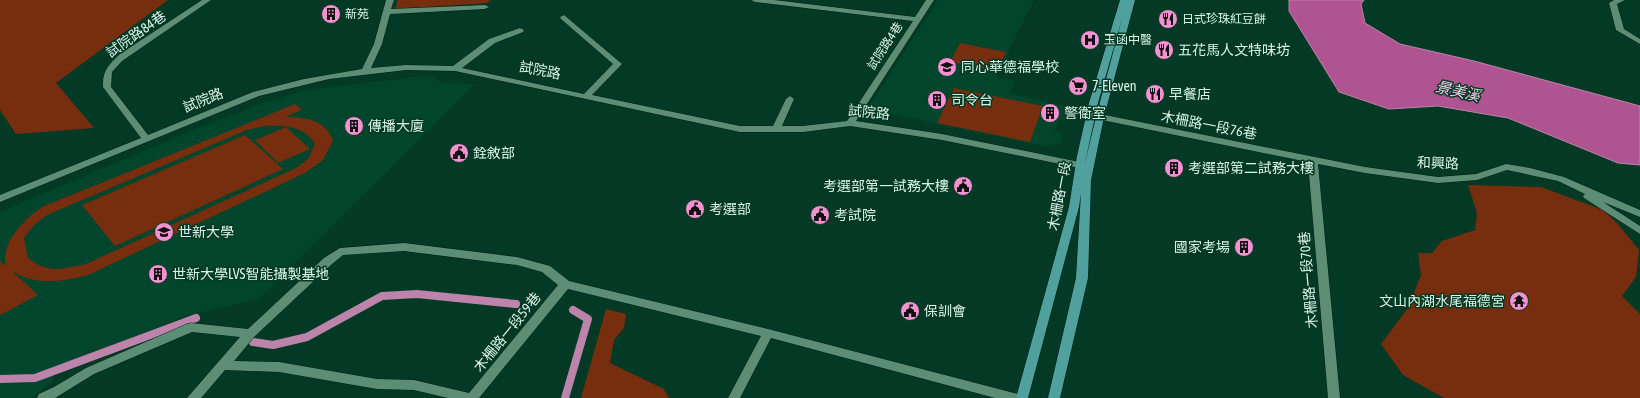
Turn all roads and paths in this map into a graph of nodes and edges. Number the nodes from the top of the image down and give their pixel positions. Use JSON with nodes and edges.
{"nodes":[{"id":1,"x":207,"y":0,"type":"edge"},
{"id":2,"x":390,"y":0,"type":"edge"},
{"id":3,"x":760,"y":0,"type":"edge"},
{"id":4,"x":930,"y":0,"type":"edge"},
{"id":5,"x":1124,"y":0,"type":"edge"},
{"id":6,"x":1132,"y":0,"type":"edge"},
{"id":7,"x":1621,"y":0,"type":"edge"},
{"id":8,"x":485,"y":7,"type":"dead end"},
{"id":9,"x":386,"y":12,"type":"junction"},
{"id":10,"x":564,"y":17,"type":"dead end"},
{"id":11,"x":917,"y":19,"type":"junction"},
{"id":12,"x":520,"y":30,"type":"dead end"},
{"id":13,"x":1640,"y":42,"type":"edge"},
{"id":14,"x":455,"y":68,"type":"junction"},
{"id":15,"x":365,"y":72,"type":"junction"},
{"id":16,"x":587,"y":95,"type":"junction"},
{"id":17,"x":790,"y":99,"type":"dead end"},
{"id":18,"x":1100,"y":117,"type":"junction"},
{"id":19,"x":850,"y":123,"type":"junction"},
{"id":20,"x":777,"y":128,"type":"junction"},
{"id":21,"x":146,"y":139,"type":"junction"},
{"id":22,"x":1312,"y":160,"type":"junction"},
{"id":23,"x":1084,"y":166,"type":"junction"},
{"id":24,"x":1560,"y":180,"type":"junction"},
{"id":25,"x":0,"y":199,"type":"edge"},
{"id":26,"x":1640,"y":214,"type":"edge"},
{"id":27,"x":1640,"y":231,"type":"edge"},
{"id":28,"x":566,"y":284,"type":"junction"},
{"id":29,"x":768,"y":333,"type":"junction"},
{"id":30,"x":250,"y":334,"type":"junction"},
{"id":31,"x":223,"y":365,"type":"junction"},
{"id":32,"x":43,"y":398,"type":"edge"},
{"id":33,"x":193,"y":398,"type":"edge"},
{"id":34,"x":471,"y":398,"type":"edge"},
{"id":35,"x":734,"y":398,"type":"edge"},
{"id":36,"x":1014,"y":398,"type":"edge"},
{"id":37,"x":1022,"y":398,"type":"edge"},
{"id":38,"x":1054,"y":398,"type":"edge"},
{"id":39,"x":1334,"y":398,"type":"edge"}],
"edges":[{"from":1,"to":21,"type":"street","name":"試院路84巷"},
{"from":2,"to":9,"type":"street"},
{"from":3,"to":11,"type":"street","name":"試院路4巷"},
{"from":4,"to":11,"type":"street"},
{"from":5,"to":23,"type":"main road","name":"木柵路一段"},
{"from":6,"to":18,"type":"main road","name":"木柵路一段"},
{"from":7,"to":13,"type":"street"},
{"from":8,"to":9,"type":"street"},
{"from":9,"to":15,"type":"street"},
{"from":10,"to":16,"type":"street"},
{"from":11,"to":19,"type":"street","name":"試院路4巷"},
{"from":12,"to":14,"type":"street"},
{"from":14,"to":15,"type":"street","name":"試院路"},
{"from":14,"to":16,"type":"street","name":"試院路"},
{"from":15,"to":21,"type":"street","name":"試院路"},
{"from":16,"to":20,"type":"street","name":"試院路"},
{"from":17,"to":20,"type":"street"},
{"from":18,"to":22,"type":"street","name":"木柵路一段76巷"},
{"from":18,"to":23,"type":"main road","name":"木柵路一段"},
{"from":19,"to":20,"type":"street","name":"試院路"},
{"from":19,"to":23,"type":"street","name":"試院路"},
{"from":21,"to":25,"type":"street","name":"試院路"},
{"from":22,"to":24,"type":"street","name":"和興路"},
{"from":22,"to":39,"type":"street","name":"木柵路一段70巷"},
{"from":23,"to":37,"type":"main road","name":"木柵路一段"},
{"from":23,"to":38,"type":"main road","name":"木柵路一段"},
{"from":24,"to":26,"type":"street","name":"和興路"},
{"from":24,"to":27,"type":"street","name":"和興路"},
{"from":28,"to":29,"type":"street"},
{"from":28,"to":30,"type":"street"},
{"from":28,"to":34,"type":"street","name":"木柵路一段59巷"},
{"from":29,"to":35,"type":"street"},
{"from":29,"to":36,"type":"street"},
{"from":30,"to":31,"type":"street"},
{"from":30,"to":32,"type":"street"},
{"from":31,"to":33,"type":"street"},
{"from":31,"to":34,"type":"street"}]}
